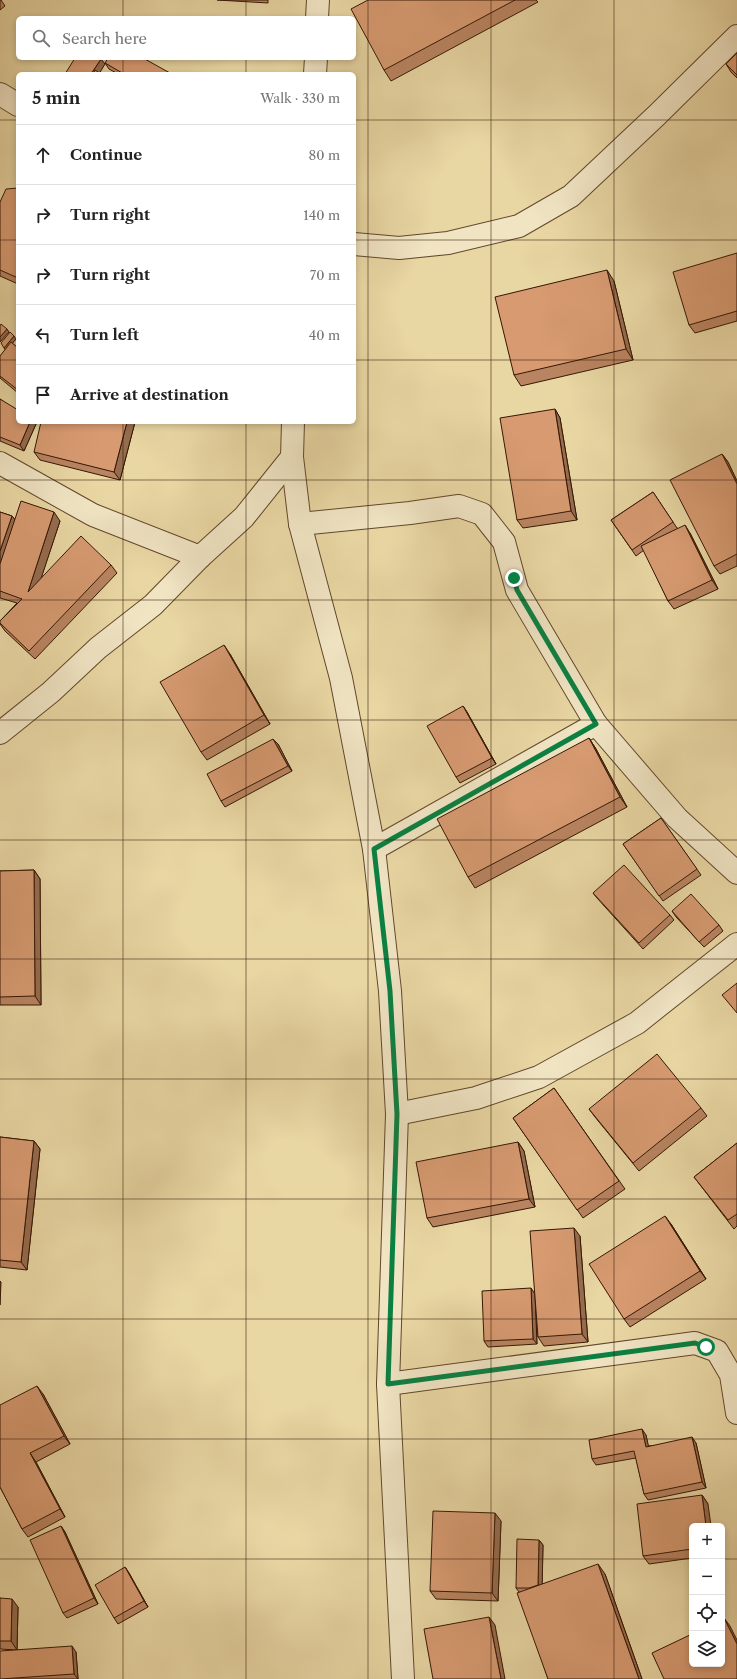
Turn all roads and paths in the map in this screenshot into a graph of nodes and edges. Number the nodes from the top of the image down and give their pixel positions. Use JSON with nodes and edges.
{"nodes":[{"id":1,"x":318,"y":0,"type":"edge"},
{"id":2,"x":318,"y":16,"type":"edge"},
{"id":3,"x":737,"y":36,"type":"edge"},
{"id":4,"x":316,"y":60,"type":"edge"},
{"id":5,"x":315,"y":72,"type":"edge"},
{"id":6,"x":0,"y":94,"type":"edge"},
{"id":7,"x":16,"y":104,"type":"edge"},
{"id":8,"x":356,"y":244,"type":"edge"},
{"id":9,"x":293,"y":424,"type":"edge"},
{"id":10,"x":292,"y":457,"type":"junction"},
{"id":11,"x":0,"y":463,"type":"edge"},
{"id":12,"x":300,"y":524,"type":"junction"},
{"id":13,"x":200,"y":557,"type":"junction"},
{"id":14,"x":596,"y":724,"type":"junction"},
{"id":15,"x":0,"y":733,"type":"edge"},
{"id":16,"x":374,"y":849,"type":"junction"},
{"id":17,"x":737,"y":873,"type":"edge"},
{"id":18,"x":737,"y":944,"type":"edge"},
{"id":19,"x":397,"y":1114,"type":"junction"},
{"id":20,"x":388,"y":1384,"type":"junction"},
{"id":21,"x":737,"y":1412,"type":"edge"},
{"id":22,"x":403,"y":1679,"type":"edge"}],
"edges":[{"from":1,"to":2,"type":"street"},
{"from":3,"to":8,"type":"street"},
{"from":4,"to":5,"type":"street"},
{"from":6,"to":7,"type":"street"},
{"from":9,"to":10,"type":"street"},
{"from":10,"to":12,"type":"street"},
{"from":10,"to":13,"type":"street"},
{"from":11,"to":13,"type":"street"},
{"from":12,"to":14,"type":"street"},
{"from":12,"to":16,"type":"street"},
{"from":13,"to":15,"type":"street"},
{"from":14,"to":16,"type":"street"},
{"from":14,"to":17,"type":"street"},
{"from":16,"to":19,"type":"street"},
{"from":18,"to":19,"type":"street"},
{"from":19,"to":20,"type":"street"},
{"from":20,"to":21,"type":"street"},
{"from":20,"to":22,"type":"street"}]}
